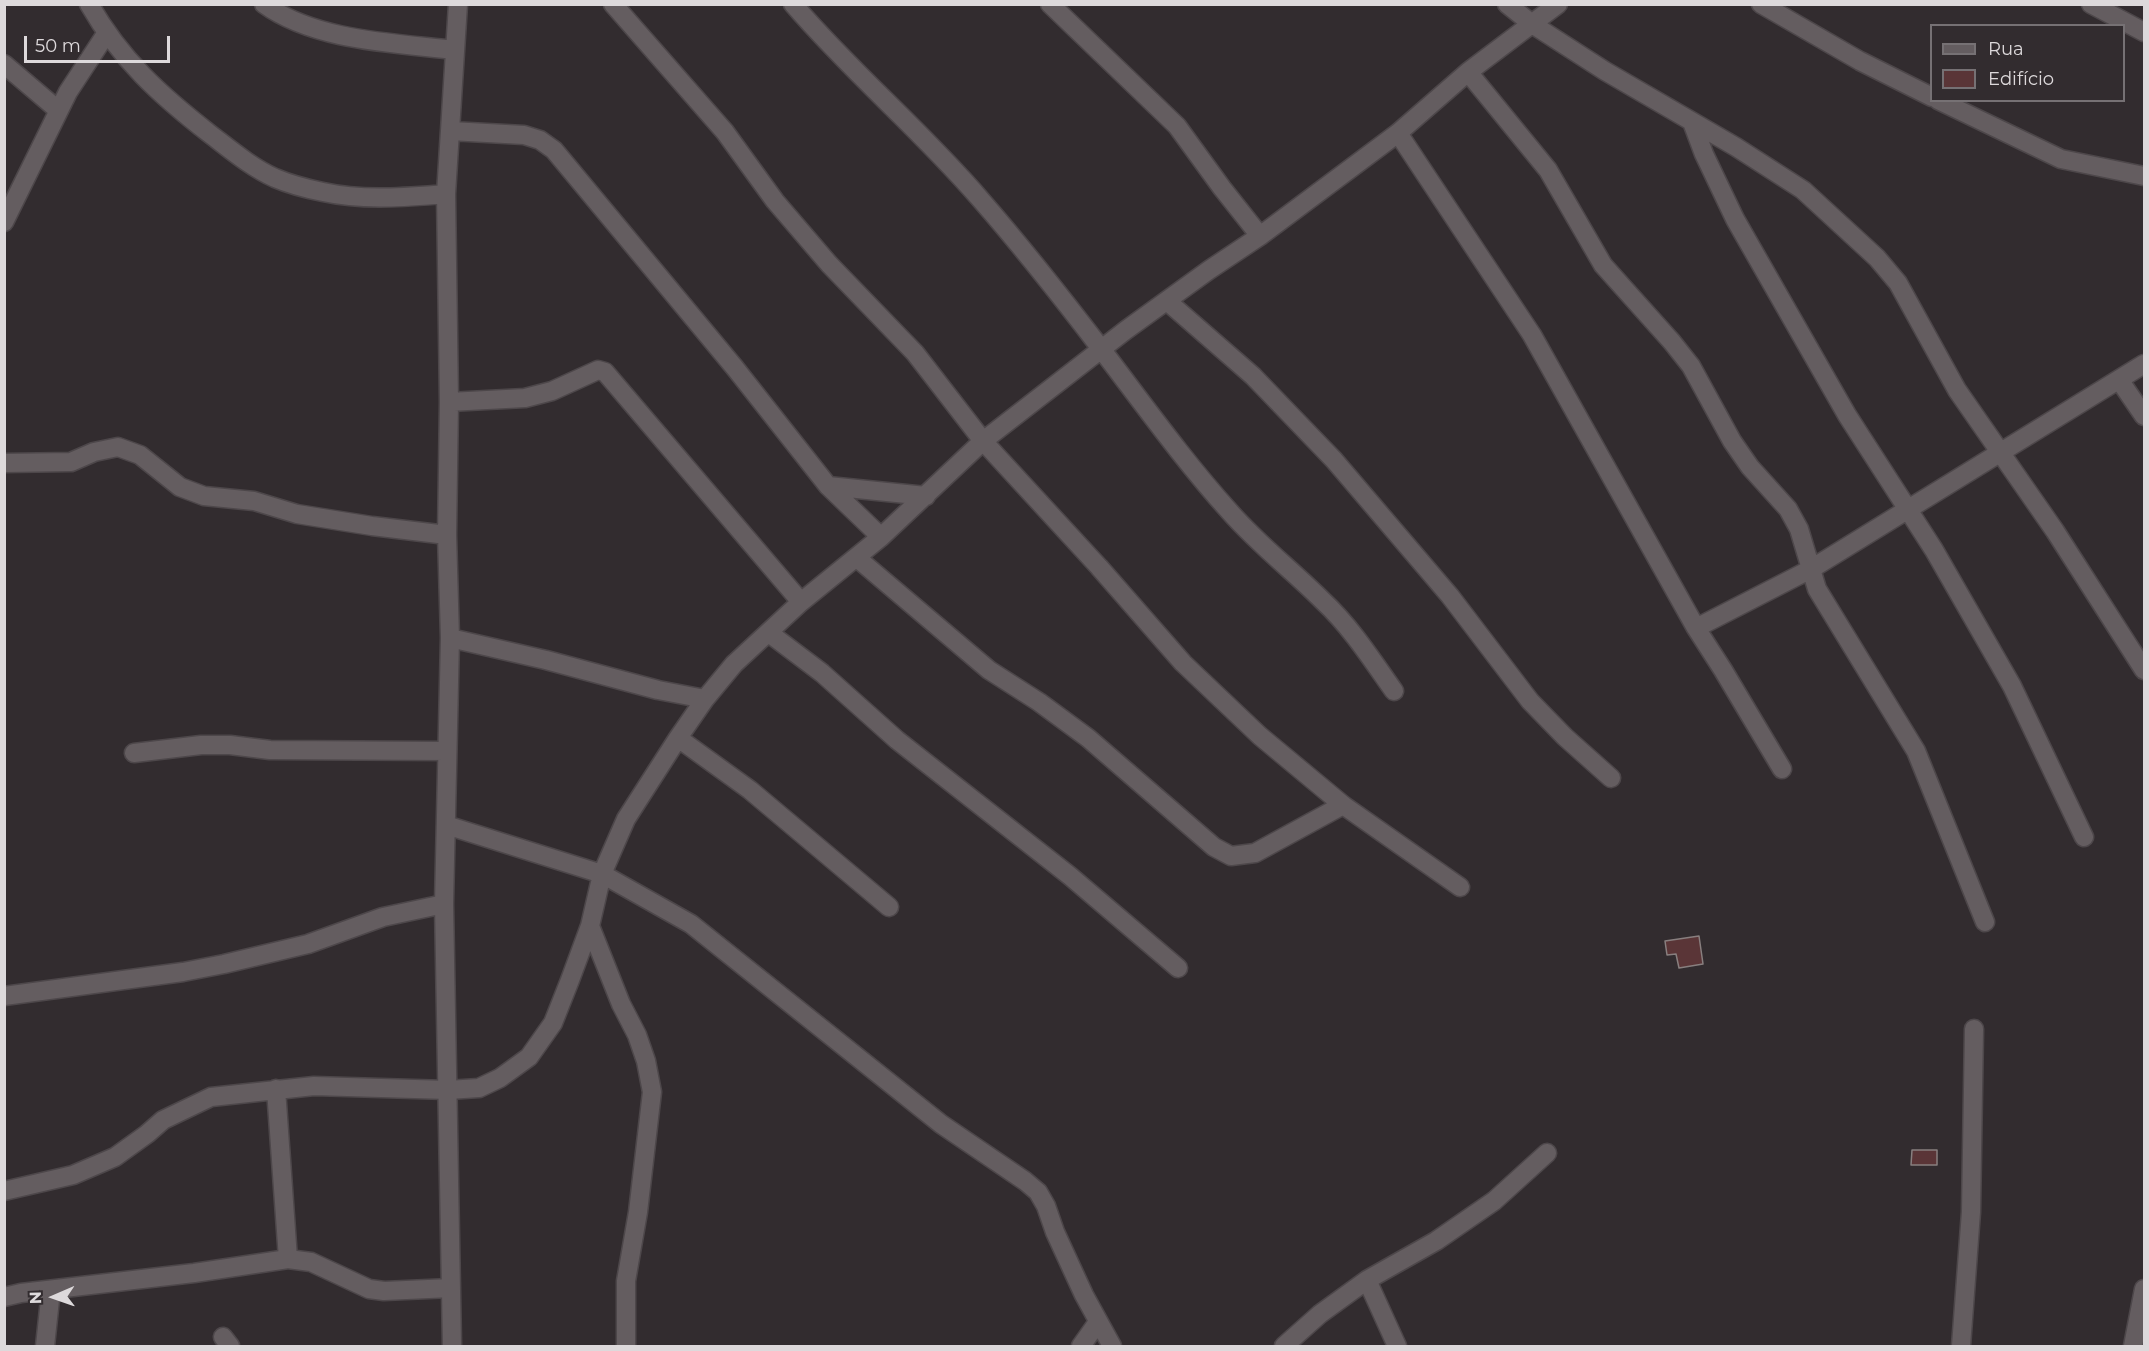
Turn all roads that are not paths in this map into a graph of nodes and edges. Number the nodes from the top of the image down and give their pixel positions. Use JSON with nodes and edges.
{"nodes":[{"id":1,"x":89,"y":4,"type":"edge"},
{"id":2,"x":264,"y":4,"type":"edge"},
{"id":3,"x":458,"y":4,"type":"edge"},
{"id":4,"x":613,"y":4,"type":"edge"},
{"id":5,"x":793,"y":4,"type":"edge"},
{"id":6,"x":1050,"y":4,"type":"edge"},
{"id":7,"x":1507,"y":4,"type":"edge"},
{"id":8,"x":1558,"y":4,"type":"edge"},
{"id":9,"x":1761,"y":4,"type":"edge"},
{"id":10,"x":2091,"y":4,"type":"edge"},
{"id":11,"x":1532,"y":24,"type":"junction"},
{"id":12,"x":2145,"y":32,"type":"edge"},
{"id":13,"x":106,"y":34,"type":"junction"},
{"id":14,"x":455,"y":50,"type":"junction"},
{"id":15,"x":4,"y":64,"type":"edge"},
{"id":16,"x":1468,"y":72,"type":"junction"},
{"id":17,"x":1930,"y":96,"type":"edge"},
{"id":18,"x":1942,"y":102,"type":"edge"},
{"id":19,"x":58,"y":110,"type":"junction"},
{"id":20,"x":1692,"y":122,"type":"junction"},
{"id":21,"x":450,"y":131,"type":"junction"},
{"id":22,"x":1398,"y":133,"type":"junction"},
{"id":23,"x":2145,"y":176,"type":"edge"},
{"id":24,"x":446,"y":194,"type":"junction"},
{"id":25,"x":6,"y":211,"type":"edge"},
{"id":26,"x":1260,"y":236,"type":"junction"},
{"id":27,"x":1167,"y":301,"type":"junction"},
{"id":28,"x":1101,"y":349,"type":"junction"},
{"id":29,"x":2145,"y":364,"type":"edge"},
{"id":30,"x":2120,"y":381,"type":"junction"},
{"id":31,"x":449,"y":402,"type":"junction"},
{"id":32,"x":2145,"y":416,"type":"edge"},
{"id":33,"x":983,"y":441,"type":"junction"},
{"id":34,"x":1999,"y":453,"type":"junction"},
{"id":35,"x":4,"y":463,"type":"edge"},
{"id":36,"x":828,"y":486,"type":"junction"},
{"id":37,"x":926,"y":496,"type":"junction"},
{"id":38,"x":1908,"y":510,"type":"junction"},
{"id":39,"x":447,"y":535,"type":"junction"},
{"id":40,"x":881,"y":537,"type":"junction"},
{"id":41,"x":857,"y":558,"type":"junction"},
{"id":42,"x":1811,"y":569,"type":"junction"},
{"id":43,"x":801,"y":602,"type":"junction"},
{"id":44,"x":1696,"y":628,"type":"junction"},
{"id":45,"x":769,"y":633,"type":"junction"},
{"id":46,"x":450,"y":638,"type":"junction"},
{"id":47,"x":2145,"y":670,"type":"edge"},
{"id":48,"x":1394,"y":691,"type":"dead end"},
{"id":49,"x":705,"y":699,"type":"junction"},
{"id":50,"x":678,"y":738,"type":"junction"},
{"id":51,"x":447,"y":751,"type":"junction"},
{"id":52,"x":134,"y":753,"type":"dead end"},
{"id":53,"x":1782,"y":770,"type":"dead end"},
{"id":54,"x":1611,"y":778,"type":"dead end"},
{"id":55,"x":1343,"y":805,"type":"junction"},
{"id":56,"x":446,"y":825,"type":"junction"},
{"id":57,"x":2084,"y":837,"type":"dead end"},
{"id":58,"x":602,"y":874,"type":"junction"},
{"id":59,"x":1460,"y":887,"type":"dead end"},
{"id":60,"x":444,"y":904,"type":"junction"},
{"id":61,"x":889,"y":907,"type":"dead end"},
{"id":62,"x":1985,"y":922,"type":"dead end"},
{"id":63,"x":590,"y":926,"type":"junction"},
{"id":64,"x":1178,"y":968,"type":"dead end"},
{"id":65,"x":4,"y":996,"type":"edge"},
{"id":66,"x":1974,"y":1029,"type":"dead end"},
{"id":67,"x":276,"y":1089,"type":"junction"},
{"id":68,"x":448,"y":1090,"type":"junction"},
{"id":69,"x":1547,"y":1153,"type":"dead end"},
{"id":70,"x":4,"y":1191,"type":"edge"},
{"id":71,"x":288,"y":1259,"type":"junction"},
{"id":72,"x":1367,"y":1280,"type":"junction"},
{"id":73,"x":452,"y":1288,"type":"junction"},
{"id":74,"x":2145,"y":1288,"type":"edge"},
{"id":75,"x":51,"y":1290,"type":"junction"},
{"id":76,"x":4,"y":1297,"type":"edge"},
{"id":77,"x":1098,"y":1322,"type":"junction"},
{"id":78,"x":45,"y":1347,"type":"edge"},
{"id":79,"x":452,"y":1347,"type":"edge"},
{"id":80,"x":626,"y":1347,"type":"edge"},
{"id":81,"x":1081,"y":1347,"type":"edge"},
{"id":82,"x":1112,"y":1347,"type":"edge"},
{"id":83,"x":1284,"y":1347,"type":"edge"},
{"id":84,"x":1397,"y":1347,"type":"edge"},
{"id":85,"x":1961,"y":1347,"type":"edge"},
{"id":86,"x":2133,"y":1347,"type":"edge"}],
"edges":[{"from":1,"to":13,"type":"street"},
{"from":2,"to":14,"type":"street"},
{"from":3,"to":14,"type":"street"},
{"from":4,"to":33,"type":"street"},
{"from":5,"to":28,"type":"street"},
{"from":6,"to":26,"type":"street"},
{"from":7,"to":11,"type":"street"},
{"from":8,"to":11,"type":"street"},
{"from":9,"to":17,"type":"street"},
{"from":10,"to":12,"type":"street"},
{"from":11,"to":16,"type":"street"},
{"from":11,"to":20,"type":"street"},
{"from":13,"to":19,"type":"street"},
{"from":13,"to":24,"type":"street"},
{"from":14,"to":21,"type":"street"},
{"from":15,"to":19,"type":"street"},
{"from":16,"to":22,"type":"street"},
{"from":16,"to":42,"type":"street"},
{"from":18,"to":23,"type":"street"},
{"from":19,"to":25,"type":"street"},
{"from":20,"to":34,"type":"street"},
{"from":20,"to":38,"type":"street"},
{"from":21,"to":24,"type":"street"},
{"from":21,"to":36,"type":"street"},
{"from":22,"to":26,"type":"street"},
{"from":22,"to":44,"type":"street"},
{"from":24,"to":31,"type":"street"},
{"from":26,"to":27,"type":"street"},
{"from":27,"to":28,"type":"street"},
{"from":27,"to":54,"type":"street"},
{"from":28,"to":33,"type":"street"},
{"from":28,"to":48,"type":"street"},
{"from":29,"to":30,"type":"street"},
{"from":30,"to":32,"type":"street"},
{"from":30,"to":34,"type":"street"},
{"from":31,"to":39,"type":"street"},
{"from":31,"to":43,"type":"street"},
{"from":33,"to":37,"type":"street"},
{"from":33,"to":55,"type":"street"},
{"from":34,"to":38,"type":"street"},
{"from":34,"to":47,"type":"street"},
{"from":35,"to":39,"type":"street"},
{"from":36,"to":37,"type":"street"},
{"from":36,"to":40,"type":"street"},
{"from":37,"to":40,"type":"street"},
{"from":38,"to":42,"type":"street"},
{"from":38,"to":57,"type":"street"},
{"from":39,"to":46,"type":"street"},
{"from":40,"to":41,"type":"street"},
{"from":41,"to":43,"type":"street"},
{"from":41,"to":55,"type":"street"},
{"from":42,"to":44,"type":"street"},
{"from":42,"to":62,"type":"street"},
{"from":43,"to":45,"type":"street"},
{"from":44,"to":53,"type":"street"},
{"from":45,"to":49,"type":"street"},
{"from":45,"to":64,"type":"street"},
{"from":46,"to":49,"type":"street"},
{"from":46,"to":51,"type":"street"},
{"from":49,"to":50,"type":"street"},
{"from":50,"to":58,"type":"street"},
{"from":50,"to":61,"type":"street"},
{"from":51,"to":52,"type":"street"},
{"from":51,"to":56,"type":"street"},
{"from":55,"to":59,"type":"street"},
{"from":56,"to":58,"type":"street"},
{"from":56,"to":60,"type":"street"},
{"from":58,"to":63,"type":"street"},
{"from":58,"to":77,"type":"street"},
{"from":60,"to":65,"type":"street"},
{"from":60,"to":68,"type":"street"},
{"from":63,"to":68,"type":"street"},
{"from":63,"to":80,"type":"street"},
{"from":66,"to":85,"type":"street"},
{"from":67,"to":68,"type":"street"},
{"from":67,"to":70,"type":"street"},
{"from":67,"to":71,"type":"street"},
{"from":68,"to":73,"type":"street"},
{"from":69,"to":72,"type":"street"},
{"from":71,"to":73,"type":"street"},
{"from":71,"to":75,"type":"street"},
{"from":72,"to":83,"type":"street"},
{"from":72,"to":84,"type":"street"},
{"from":73,"to":79,"type":"street"},
{"from":74,"to":86,"type":"street"},
{"from":75,"to":76,"type":"street"},
{"from":75,"to":78,"type":"street"},
{"from":77,"to":81,"type":"street"},
{"from":77,"to":82,"type":"street"}]}
